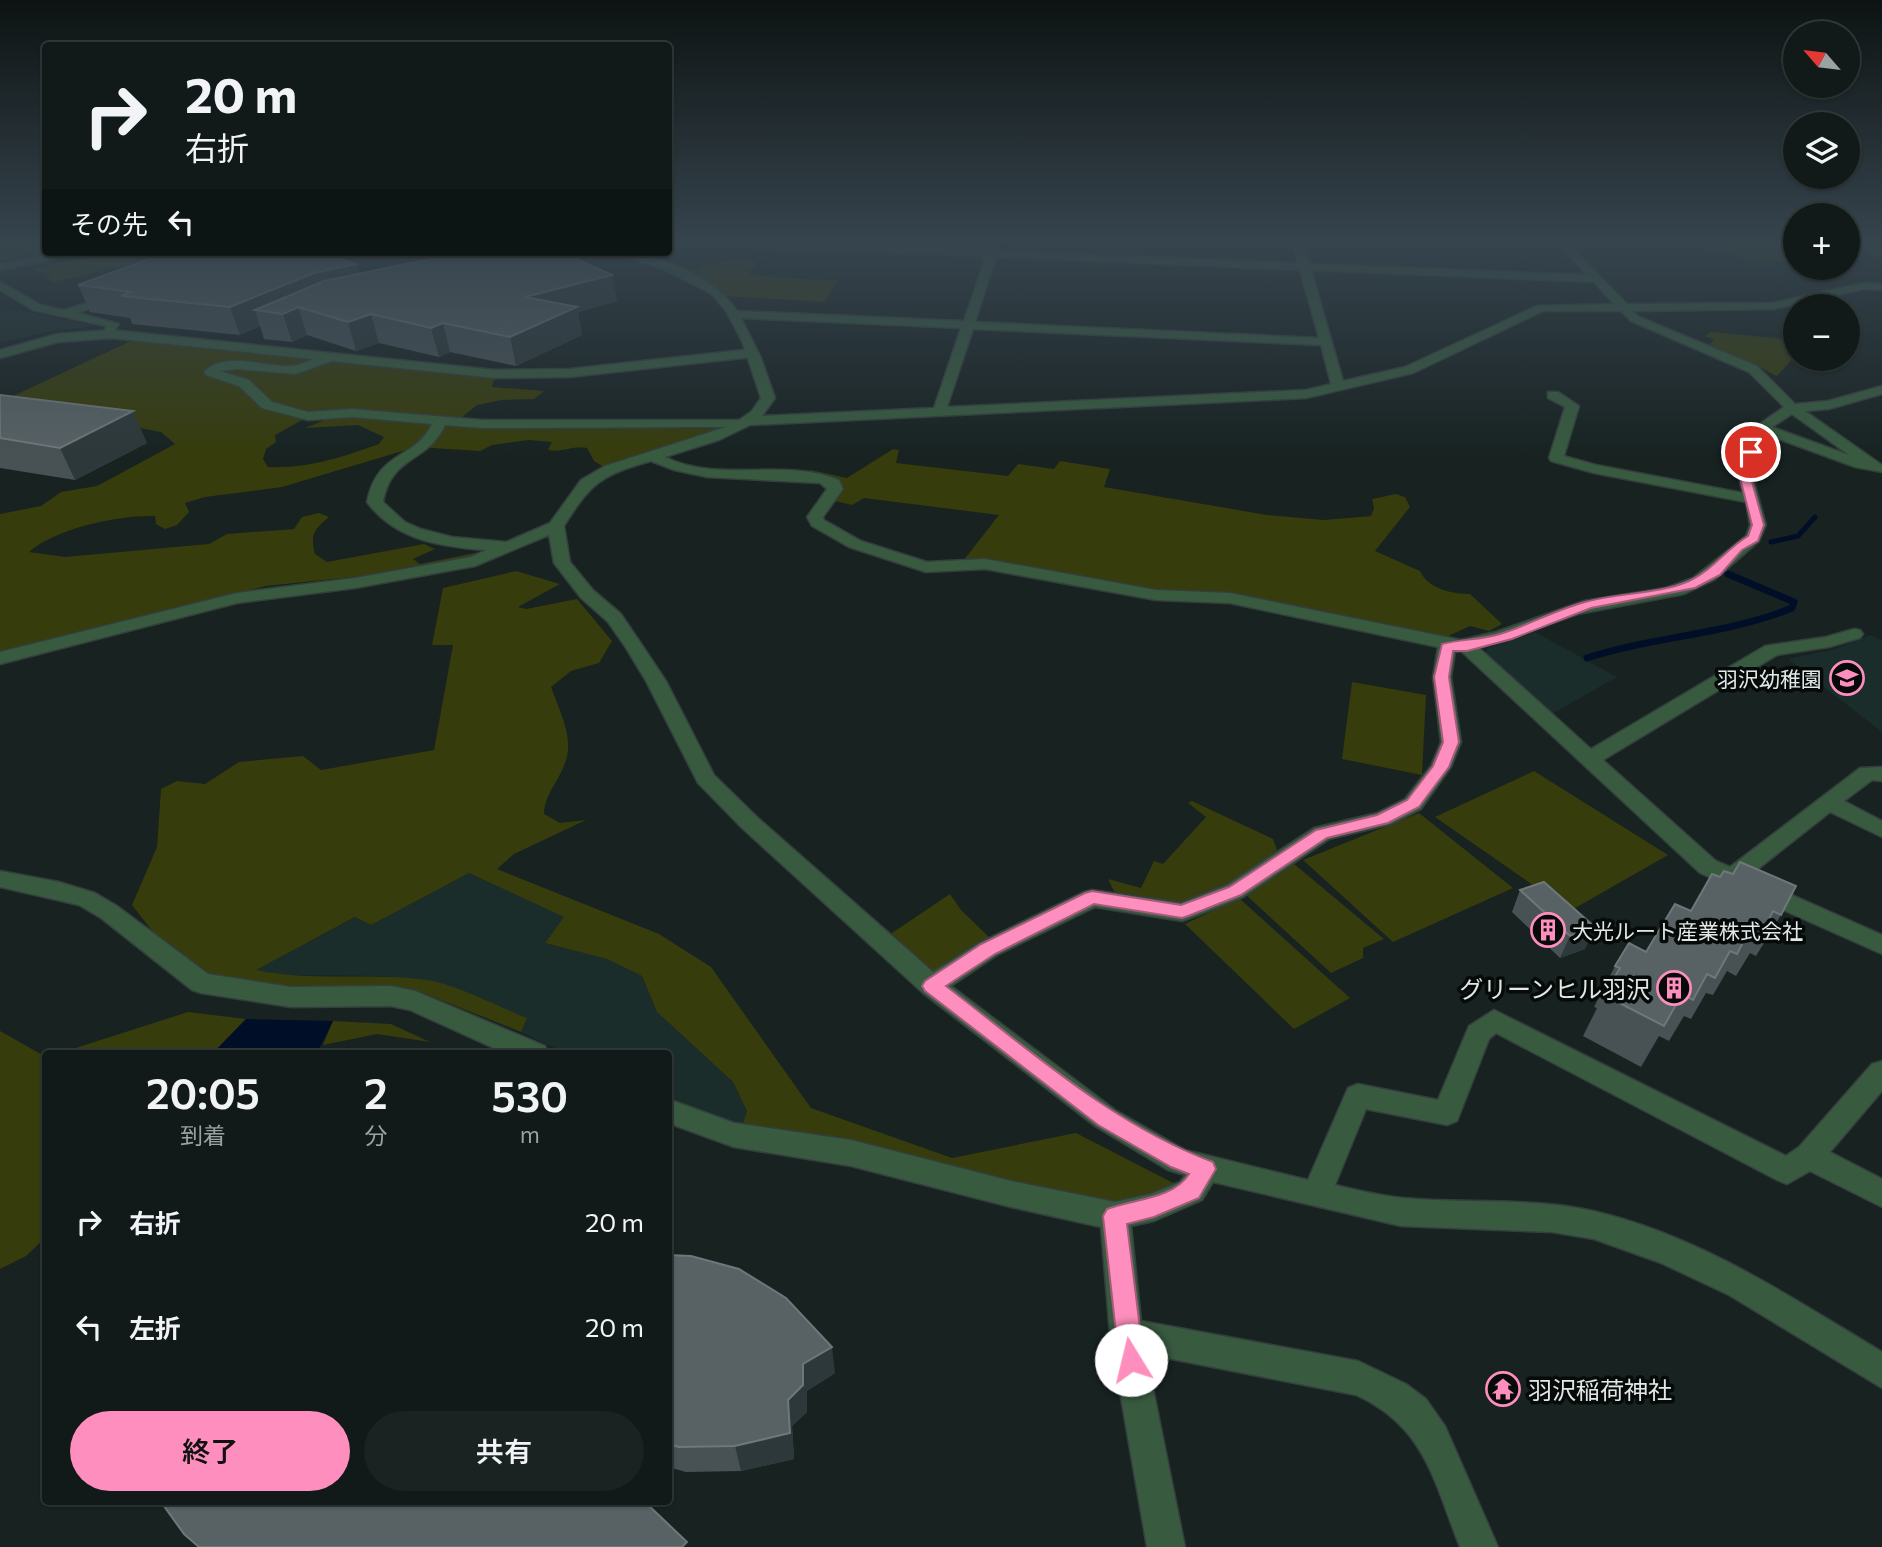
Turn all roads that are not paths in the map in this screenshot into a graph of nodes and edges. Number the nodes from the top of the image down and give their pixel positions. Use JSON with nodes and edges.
{"nodes":[{"id":1,"x":57,"y":312,"type":"edge"},
{"id":2,"x":70,"y":312,"type":"edge"},
{"id":3,"x":973,"y":312,"type":"edge"},
{"id":4,"x":1319,"y":312,"type":"edge"},
{"id":5,"x":1532,"y":312,"type":"edge"},
{"id":6,"x":1629,"y":312,"type":"edge"},
{"id":7,"x":65,"y":314,"type":"junction"},
{"id":8,"x":732,"y":314,"type":"joint"},
{"id":9,"x":969,"y":324,"type":"junction"},
{"id":10,"x":107,"y":334,"type":"junction"},
{"id":11,"x":248,"y":338,"type":"edge"},
{"id":12,"x":1328,"y":342,"type":"junction"},
{"id":13,"x":230,"y":346,"type":"junction"},
{"id":14,"x":752,"y":353,"type":"junction"},
{"id":15,"x":0,"y":354,"type":"edge"},
{"id":16,"x":331,"y":357,"type":"junction"},
{"id":17,"x":1338,"y":386,"type":"junction"},
{"id":18,"x":1882,"y":390,"type":"edge"},
{"id":19,"x":1553,"y":395,"type":"dead end"},
{"id":20,"x":1792,"y":408,"type":"junction"},
{"id":21,"x":939,"y":412,"type":"junction"},
{"id":22,"x":440,"y":422,"type":"junction"},
{"id":23,"x":743,"y":423,"type":"junction"},
{"id":24,"x":1761,"y":428,"type":"junction"},
{"id":25,"x":653,"y":456,"type":"junction"},
{"id":26,"x":1880,"y":470,"type":"edge"},
{"id":27,"x":1752,"y":499,"type":"junction"},
{"id":28,"x":556,"y":526,"type":"junction"},
{"id":29,"x":516,"y":546,"type":"junction"},
{"id":30,"x":1854,"y":634,"type":"dead end"},
{"id":31,"x":1467,"y":647,"type":"junction"},
{"id":32,"x":0,"y":658,"type":"edge"},
{"id":33,"x":1590,"y":759,"type":"junction"},
{"id":34,"x":1882,"y":775,"type":"edge"},
{"id":35,"x":1828,"y":802,"type":"junction"},
{"id":36,"x":1882,"y":830,"type":"edge"},
{"id":37,"x":0,"y":879,"type":"edge"},
{"id":38,"x":1730,"y":879,"type":"junction"},
{"id":39,"x":1882,"y":945,"type":"edge"},
{"id":40,"x":932,"y":986,"type":"junction"},
{"id":41,"x":526,"y":1050,"type":"edge"},
{"id":42,"x":1882,"y":1072,"type":"edge"},
{"id":43,"x":672,"y":1112,"type":"edge"},
{"id":44,"x":1809,"y":1156,"type":"junction"},
{"id":45,"x":1205,"y":1169,"type":"junction"},
{"id":46,"x":1882,"y":1194,"type":"edge"},
{"id":47,"x":1315,"y":1195,"type":"junction"},
{"id":48,"x":1115,"y":1216,"type":"junction"},
{"id":49,"x":1126,"y":1334,"type":"junction"},
{"id":50,"x":1882,"y":1371,"type":"edge"},
{"id":51,"x":1166,"y":1547,"type":"edge"},
{"id":52,"x":1479,"y":1547,"type":"edge"}],
"edges":[{"from":1,"to":7,"type":"street"},
{"from":2,"to":7,"type":"street"},
{"from":3,"to":9,"type":"street"},
{"from":4,"to":12,"type":"street"},
{"from":5,"to":17,"type":"street"},
{"from":6,"to":20,"type":"street"},
{"from":7,"to":10,"type":"street"},
{"from":8,"to":9,"type":"street"},
{"from":8,"to":14,"type":"street"},
{"from":9,"to":12,"type":"street"},
{"from":9,"to":21,"type":"street"},
{"from":10,"to":13,"type":"street"},
{"from":10,"to":15,"type":"street"},
{"from":11,"to":13,"type":"street"},
{"from":12,"to":17,"type":"street"},
{"from":13,"to":16,"type":"street"},
{"from":14,"to":16,"type":"street"},
{"from":14,"to":23,"type":"street"},
{"from":16,"to":22,"type":"street"},
{"from":17,"to":21,"type":"street"},
{"from":18,"to":20,"type":"street"},
{"from":19,"to":27,"type":"street"},
{"from":20,"to":24,"type":"street"},
{"from":20,"to":26,"type":"street"},
{"from":21,"to":23,"type":"street"},
{"from":22,"to":23,"type":"street"},
{"from":22,"to":29,"type":"street"},
{"from":23,"to":25,"type":"street"},
{"from":24,"to":26,"type":"street"},
{"from":24,"to":27,"type":"street"},
{"from":25,"to":28,"type":"street"},
{"from":25,"to":31,"type":"street"},
{"from":27,"to":31,"type":"street"},
{"from":28,"to":29,"type":"street"},
{"from":28,"to":40,"type":"street"},
{"from":29,"to":32,"type":"street"},
{"from":30,"to":33,"type":"street"},
{"from":31,"to":33,"type":"street"},
{"from":31,"to":40,"type":"street"},
{"from":33,"to":38,"type":"street"},
{"from":34,"to":35,"type":"street"},
{"from":35,"to":36,"type":"street"},
{"from":35,"to":38,"type":"street"},
{"from":37,"to":41,"type":"street"},
{"from":38,"to":39,"type":"street"},
{"from":40,"to":45,"type":"street"},
{"from":42,"to":44,"type":"street"},
{"from":43,"to":48,"type":"street"},
{"from":44,"to":46,"type":"street"},
{"from":44,"to":47,"type":"street"},
{"from":45,"to":47,"type":"street"},
{"from":45,"to":48,"type":"street"},
{"from":47,"to":50,"type":"street"},
{"from":48,"to":49,"type":"street"},
{"from":49,"to":51,"type":"street"},
{"from":49,"to":52,"type":"street"}]}
